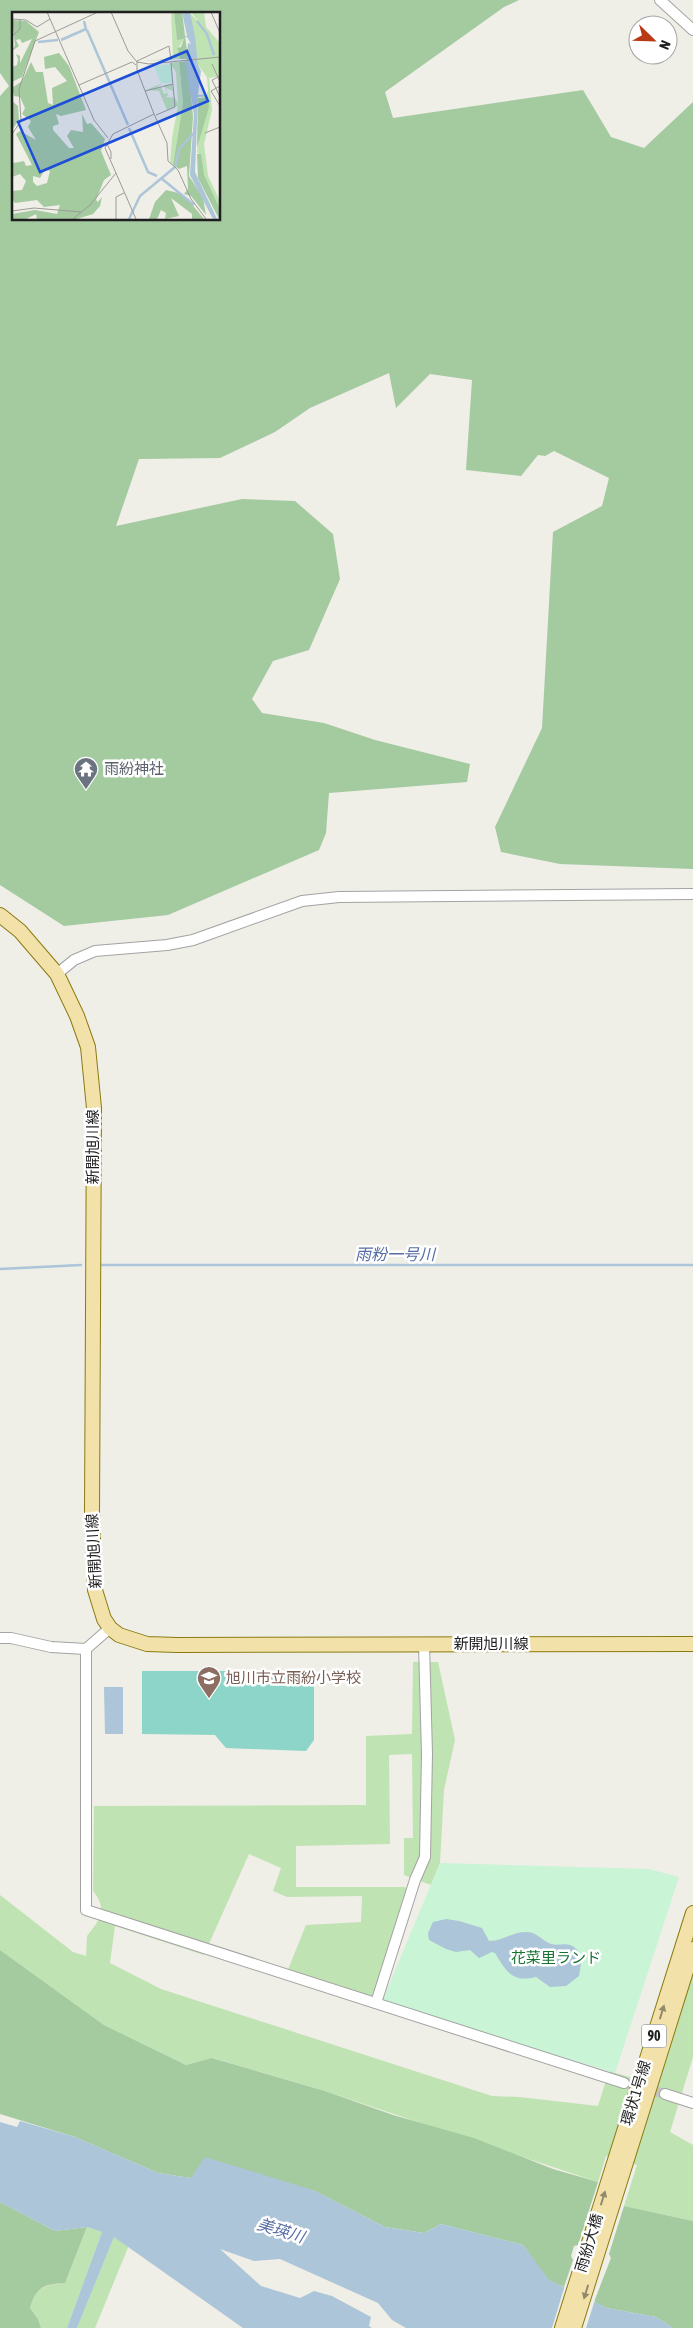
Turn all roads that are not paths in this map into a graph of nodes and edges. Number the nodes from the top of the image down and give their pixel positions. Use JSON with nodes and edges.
{"nodes":[{"id":1,"x":660,"y":0,"type":"edge"},
{"id":2,"x":693,"y":30,"type":"edge"},
{"id":3,"x":693,"y":894,"type":"edge"},
{"id":4,"x":1,"y":918,"type":"edge"},
{"id":5,"x":57,"y":974,"type":"junction"},
{"id":6,"x":110,"y":1628,"type":"junction"},
{"id":7,"x":0,"y":1638,"type":"edge"},
{"id":8,"x":424,"y":1644,"type":"junction"},
{"id":9,"x":693,"y":1644,"type":"edge"},
{"id":10,"x":86,"y":1649,"type":"junction"},
{"id":11,"x":693,"y":1913,"type":"edge"},
{"id":12,"x":693,"y":1949,"type":"edge"},
{"id":13,"x":376,"y":2003,"type":"junction"},
{"id":14,"x":624,"y":2083,"type":"tunnel mouth"},
{"id":15,"x":665,"y":2094,"type":"tunnel mouth"},
{"id":16,"x":693,"y":2103,"type":"edge"},
{"id":17,"x":621,"y":2160,"type":"junction"},
{"id":18,"x":562,"y":2328,"type":"edge"},
{"id":19,"x":574,"y":2328,"type":"edge"}],
"edges":[{"from":1,"to":2,"type":"street"},
{"from":3,"to":5,"type":"street"},
{"from":4,"to":5,"type":"main road","name":"新開旭川線"},
{"from":5,"to":6,"type":"main road","name":"新開旭川線"},
{"from":6,"to":8,"type":"main road","name":"新開旭川線"},
{"from":6,"to":10,"type":"street"},
{"from":7,"to":10,"type":"street"},
{"from":8,"to":9,"type":"main road","name":"新開旭川線"},
{"from":8,"to":13,"type":"street"},
{"from":10,"to":13,"type":"street"},
{"from":17,"to":11,"type":"main road","name":"環状1号線","number":"90","one_way":true},
{"from":12,"to":17,"type":"main road","name":"環状1号線","number":"90"},
{"from":13,"to":14,"type":"street"},
{"from":15,"to":16,"type":"street"},
{"from":18,"to":17,"type":"main road","name":"雨紛大橋","number":"90","one_way":true},
{"from":17,"to":19,"type":"main road","name":"雨紛大橋","number":"90","one_way":true}]}
